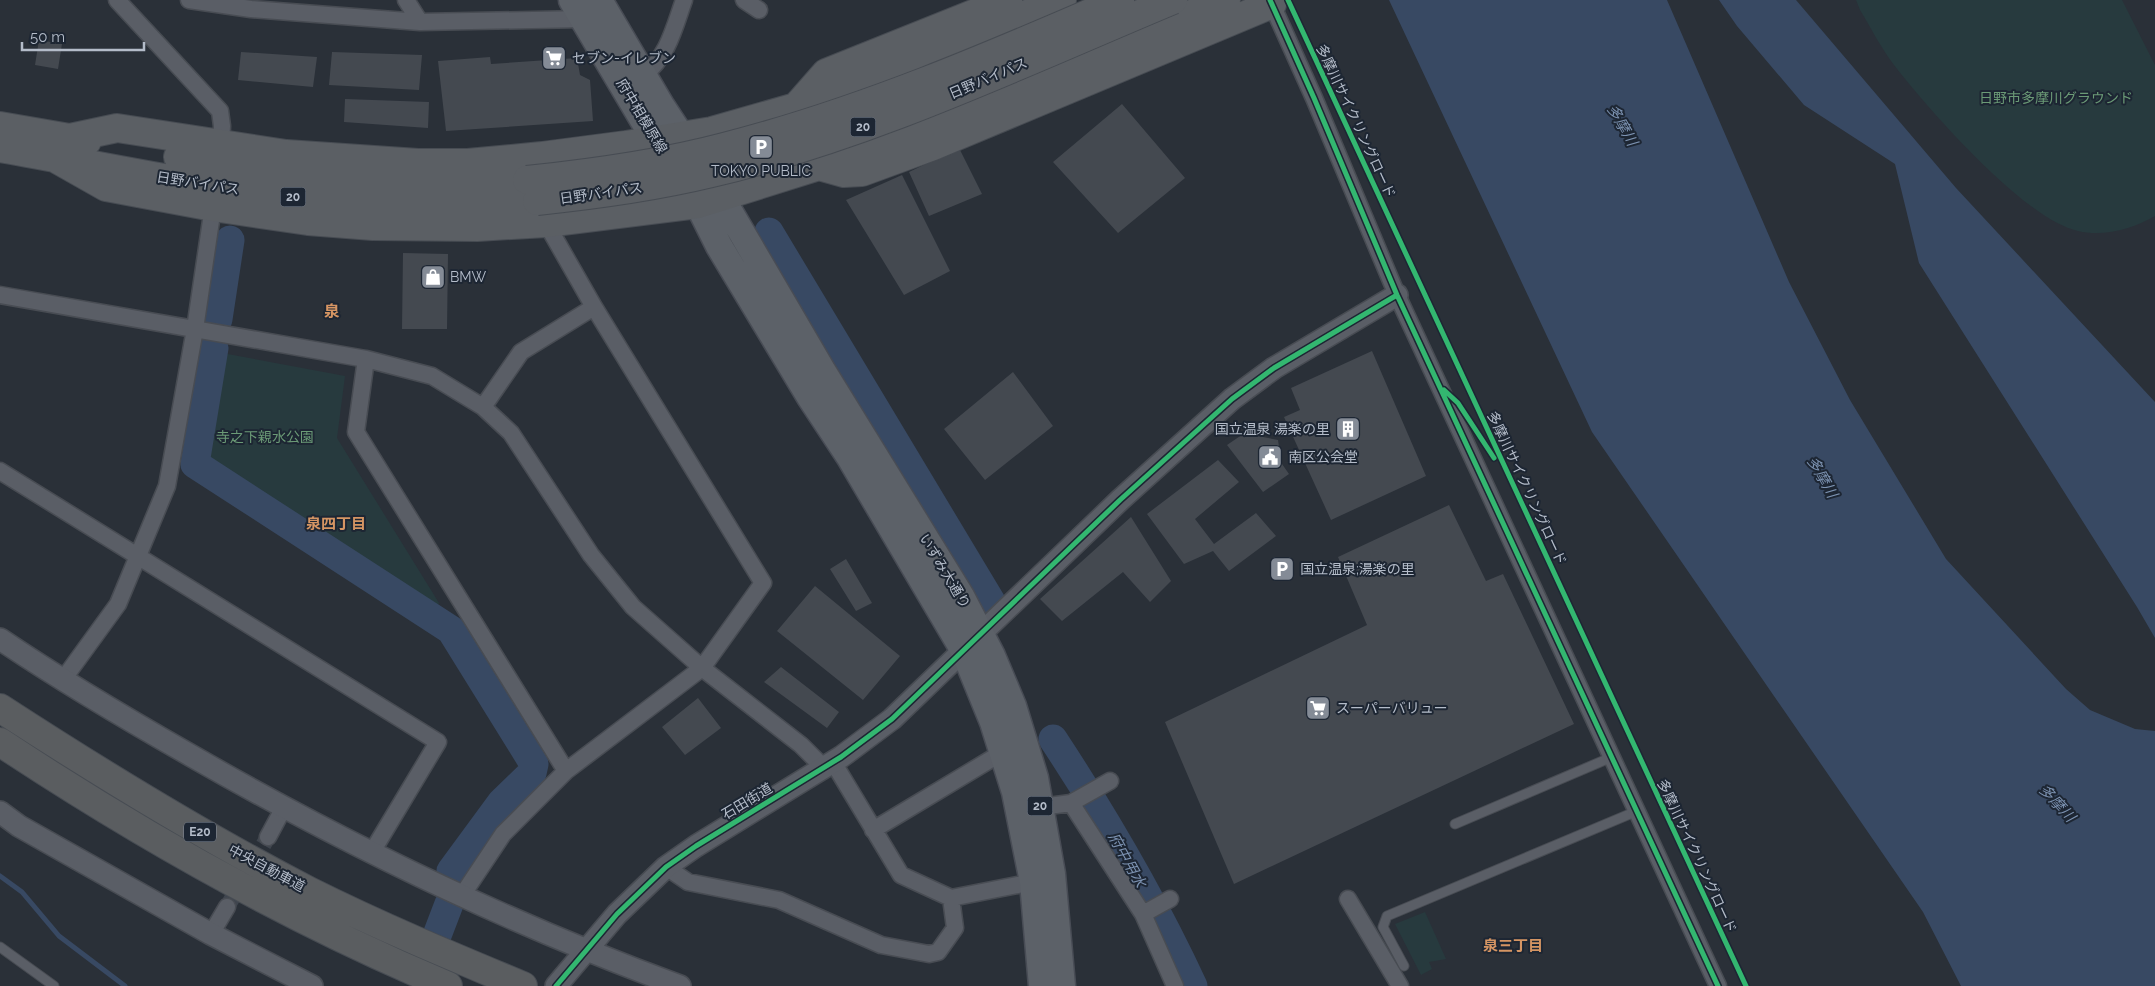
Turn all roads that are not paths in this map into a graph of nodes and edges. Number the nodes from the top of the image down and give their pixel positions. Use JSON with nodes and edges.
{"nodes":[{"id":1,"x":117,"y":0,"type":"edge"},
{"id":2,"x":189,"y":0,"type":"edge"},
{"id":3,"x":406,"y":0,"type":"edge"},
{"id":4,"x":684,"y":0,"type":"edge"},
{"id":5,"x":744,"y":0,"type":"edge"},
{"id":6,"x":1062,"y":0,"type":"edge"},
{"id":7,"x":1120,"y":0,"type":"edge"},
{"id":8,"x":1173,"y":0,"type":"edge"},
{"id":9,"x":1226,"y":0,"type":"edge"},
{"id":10,"x":1271,"y":2,"type":"edge"},
{"id":11,"x":263,"y":5,"type":"edge"},
{"id":12,"x":585,"y":6,"type":"edge"},
{"id":13,"x":758,"y":10,"type":"dead end"},
{"id":14,"x":1007,"y":11,"type":"edge"},
{"id":15,"x":420,"y":22,"type":"junction"},
{"id":16,"x":644,"y":75,"type":"junction"},
{"id":17,"x":0,"y":126,"type":"edge"},
{"id":18,"x":682,"y":135,"type":"junction"},
{"id":19,"x":655,"y":140,"type":"junction"},
{"id":20,"x":221,"y":144,"type":"junction"},
{"id":21,"x":0,"y":148,"type":"edge"},
{"id":22,"x":61,"y":148,"type":"junction"},
{"id":23,"x":819,"y":166,"type":"junction"},
{"id":24,"x":710,"y":200,"type":"junction"},
{"id":25,"x":536,"y":201,"type":"junction"},
{"id":26,"x":214,"y":207,"type":"junction"},
{"id":27,"x":0,"y":295,"type":"edge"},
{"id":28,"x":1397,"y":295,"type":"junction"},
{"id":29,"x":594,"y":307,"type":"junction"},
{"id":30,"x":195,"y":329,"type":"junction"},
{"id":31,"x":366,"y":359,"type":"junction"},
{"id":32,"x":483,"y":407,"type":"junction"},
{"id":33,"x":0,"y":470,"type":"edge"},
{"id":34,"x":138,"y":556,"type":"junction"},
{"id":35,"x":0,"y":639,"type":"edge"},
{"id":36,"x":972,"y":643,"type":"junction"},
{"id":37,"x":702,"y":668,"type":"junction"},
{"id":38,"x":62,"y":681,"type":"junction"},
{"id":39,"x":0,"y":708,"type":"edge"},
{"id":40,"x":0,"y":742,"type":"edge"},
{"id":41,"x":1003,"y":752,"type":"junction"},
{"id":42,"x":1612,"y":757,"type":"junction"},
{"id":43,"x":828,"y":765,"type":"junction"},
{"id":44,"x":566,"y":771,"type":"junction"},
{"id":45,"x":1107,"y":783,"type":"dead end"},
{"id":46,"x":1075,"y":800,"type":"junction"},
{"id":47,"x":1041,"y":807,"type":"junction"},
{"id":48,"x":283,"y":809,"type":"junction"},
{"id":49,"x":1636,"y":811,"type":"junction"},
{"id":50,"x":0,"y":812,"type":"edge"},
{"id":51,"x":1455,"y":824,"type":"dead end"},
{"id":52,"x":874,"y":830,"type":"junction"},
{"id":53,"x":268,"y":837,"type":"tunnel mouth"},
{"id":54,"x":372,"y":852,"type":"junction"},
{"id":55,"x":666,"y":867,"type":"junction"},
{"id":56,"x":1033,"y":882,"type":"junction"},
{"id":57,"x":461,"y":898,"type":"junction"},
{"id":58,"x":951,"y":898,"type":"junction"},
{"id":59,"x":1348,"y":900,"type":"dead end"},
{"id":60,"x":228,"y":907,"type":"tunnel mouth"},
{"id":61,"x":212,"y":934,"type":"junction"},
{"id":62,"x":0,"y":946,"type":"edge"},
{"id":63,"x":586,"y":950,"type":"junction"},
{"id":64,"x":1404,"y":966,"type":"dead end"},
{"id":65,"x":54,"y":986,"type":"edge"},
{"id":66,"x":312,"y":986,"type":"edge"},
{"id":67,"x":448,"y":986,"type":"edge"},
{"id":68,"x":523,"y":986,"type":"edge"},
{"id":69,"x":556,"y":986,"type":"edge"},
{"id":70,"x":680,"y":986,"type":"edge"},
{"id":71,"x":1042,"y":986,"type":"edge"},
{"id":72,"x":1062,"y":986,"type":"edge"},
{"id":73,"x":1176,"y":986,"type":"edge"},
{"id":74,"x":1400,"y":986,"type":"edge"},
{"id":75,"x":1718,"y":986,"type":"edge"}],
"edges":[{"from":1,"to":20,"type":"street"},
{"from":2,"to":11,"type":"street"},
{"from":3,"to":15,"type":"street"},
{"from":4,"to":16,"type":"street"},
{"from":5,"to":13,"type":"street"},
{"from":6,"to":14,"type":"highway"},
{"from":7,"to":25,"type":"highway","name":"日野バイパス","number":"20","bridge":true},
{"from":8,"to":25,"type":"highway","name":"日野バイパス","number":"20","bridge":true},
{"from":9,"to":23,"type":"highway"},
{"from":10,"to":23,"type":"highway"},
{"from":10,"to":28,"type":"street"},
{"from":11,"to":15,"type":"street"},
{"from":12,"to":15,"type":"street"},
{"from":12,"to":16,"type":"main road","name":"府中相模原線","number":"20"},
{"from":12,"to":19,"type":"main road","name":"府中相模原線","number":"20"},
{"from":14,"to":18,"type":"highway"},
{"from":16,"to":18,"type":"main road","name":"府中相模原線","number":"20"},
{"from":17,"to":22,"type":"highway","name":"日野バイパス","number":"20"},
{"from":18,"to":19,"type":"highway"},
{"from":18,"to":24,"type":"main road","name":"府中相模原線","number":"20"},
{"from":19,"to":20,"type":"highway"},
{"from":19,"to":24,"type":"main road","name":"府中相模原線","number":"20"},
{"from":20,"to":22,"type":"highway"},
{"from":21,"to":22,"type":"highway","name":"日野バイパス","number":"20"},
{"from":22,"to":25,"type":"highway","name":"日野バイパス","number":"20"},
{"from":22,"to":26,"type":"highway"},
{"from":23,"to":24,"type":"highway"},
{"from":24,"to":25,"type":"highway"},
{"from":24,"to":36,"type":"main road","name":"いずみ大通り","number":"20"},
{"from":25,"to":26,"type":"highway"},
{"from":25,"to":29,"type":"street"},
{"from":26,"to":30,"type":"street"},
{"from":27,"to":30,"type":"street"},
{"from":28,"to":36,"type":"street","name":"石田街道"},
{"from":28,"to":42,"type":"street"},
{"from":29,"to":32,"type":"street"},
{"from":29,"to":37,"type":"street"},
{"from":30,"to":31,"type":"street"},
{"from":30,"to":34,"type":"street"},
{"from":31,"to":32,"type":"street"},
{"from":31,"to":44,"type":"street"},
{"from":32,"to":37,"type":"street"},
{"from":33,"to":34,"type":"street"},
{"from":34,"to":38,"type":"street"},
{"from":34,"to":54,"type":"street"},
{"from":35,"to":38,"type":"street"},
{"from":36,"to":41,"type":"main road","name":"いずみ大通り","number":"20"},
{"from":36,"to":43,"type":"street","name":"石田街道"},
{"from":36,"to":47,"type":"main road","name":"いずみ大通り","number":"20"},
{"from":37,"to":43,"type":"street"},
{"from":37,"to":44,"type":"street"},
{"from":38,"to":48,"type":"street"},
{"from":39,"to":68,"type":"highway","name":"中央自動車道","number":"E20"},
{"from":40,"to":67,"type":"highway","number":"E20"},
{"from":41,"to":52,"type":"street"},
{"from":41,"to":56,"type":"main road","name":"いずみ大通り","number":"20"},
{"from":42,"to":49,"type":"street"},
{"from":42,"to":51,"type":"lane"},
{"from":43,"to":52,"type":"street"},
{"from":43,"to":55,"type":"street","name":"石田街道"},
{"from":44,"to":57,"type":"street"},
{"from":45,"to":46,"type":"street"},
{"from":46,"to":47,"type":"street"},
{"from":46,"to":73,"type":"street"},
{"from":47,"to":72,"type":"main road","name":"いずみ大通り","number":"20"},
{"from":48,"to":53,"type":"street"},
{"from":48,"to":54,"type":"street"},
{"from":49,"to":64,"type":"lane"},
{"from":49,"to":75,"type":"street"},
{"from":50,"to":61,"type":"street"},
{"from":52,"to":58,"type":"street"},
{"from":54,"to":57,"type":"street"},
{"from":55,"to":58,"type":"street"},
{"from":55,"to":63,"type":"street","name":"石田街道"},
{"from":56,"to":58,"type":"street"},
{"from":56,"to":71,"type":"main road","name":"いずみ大通り","number":"20"},
{"from":57,"to":63,"type":"street"},
{"from":59,"to":74,"type":"street"},
{"from":60,"to":61,"type":"street"},
{"from":61,"to":66,"type":"street"},
{"from":62,"to":65,"type":"lane"},
{"from":63,"to":69,"type":"street","name":"石田街道"},
{"from":63,"to":70,"type":"street"}]}
